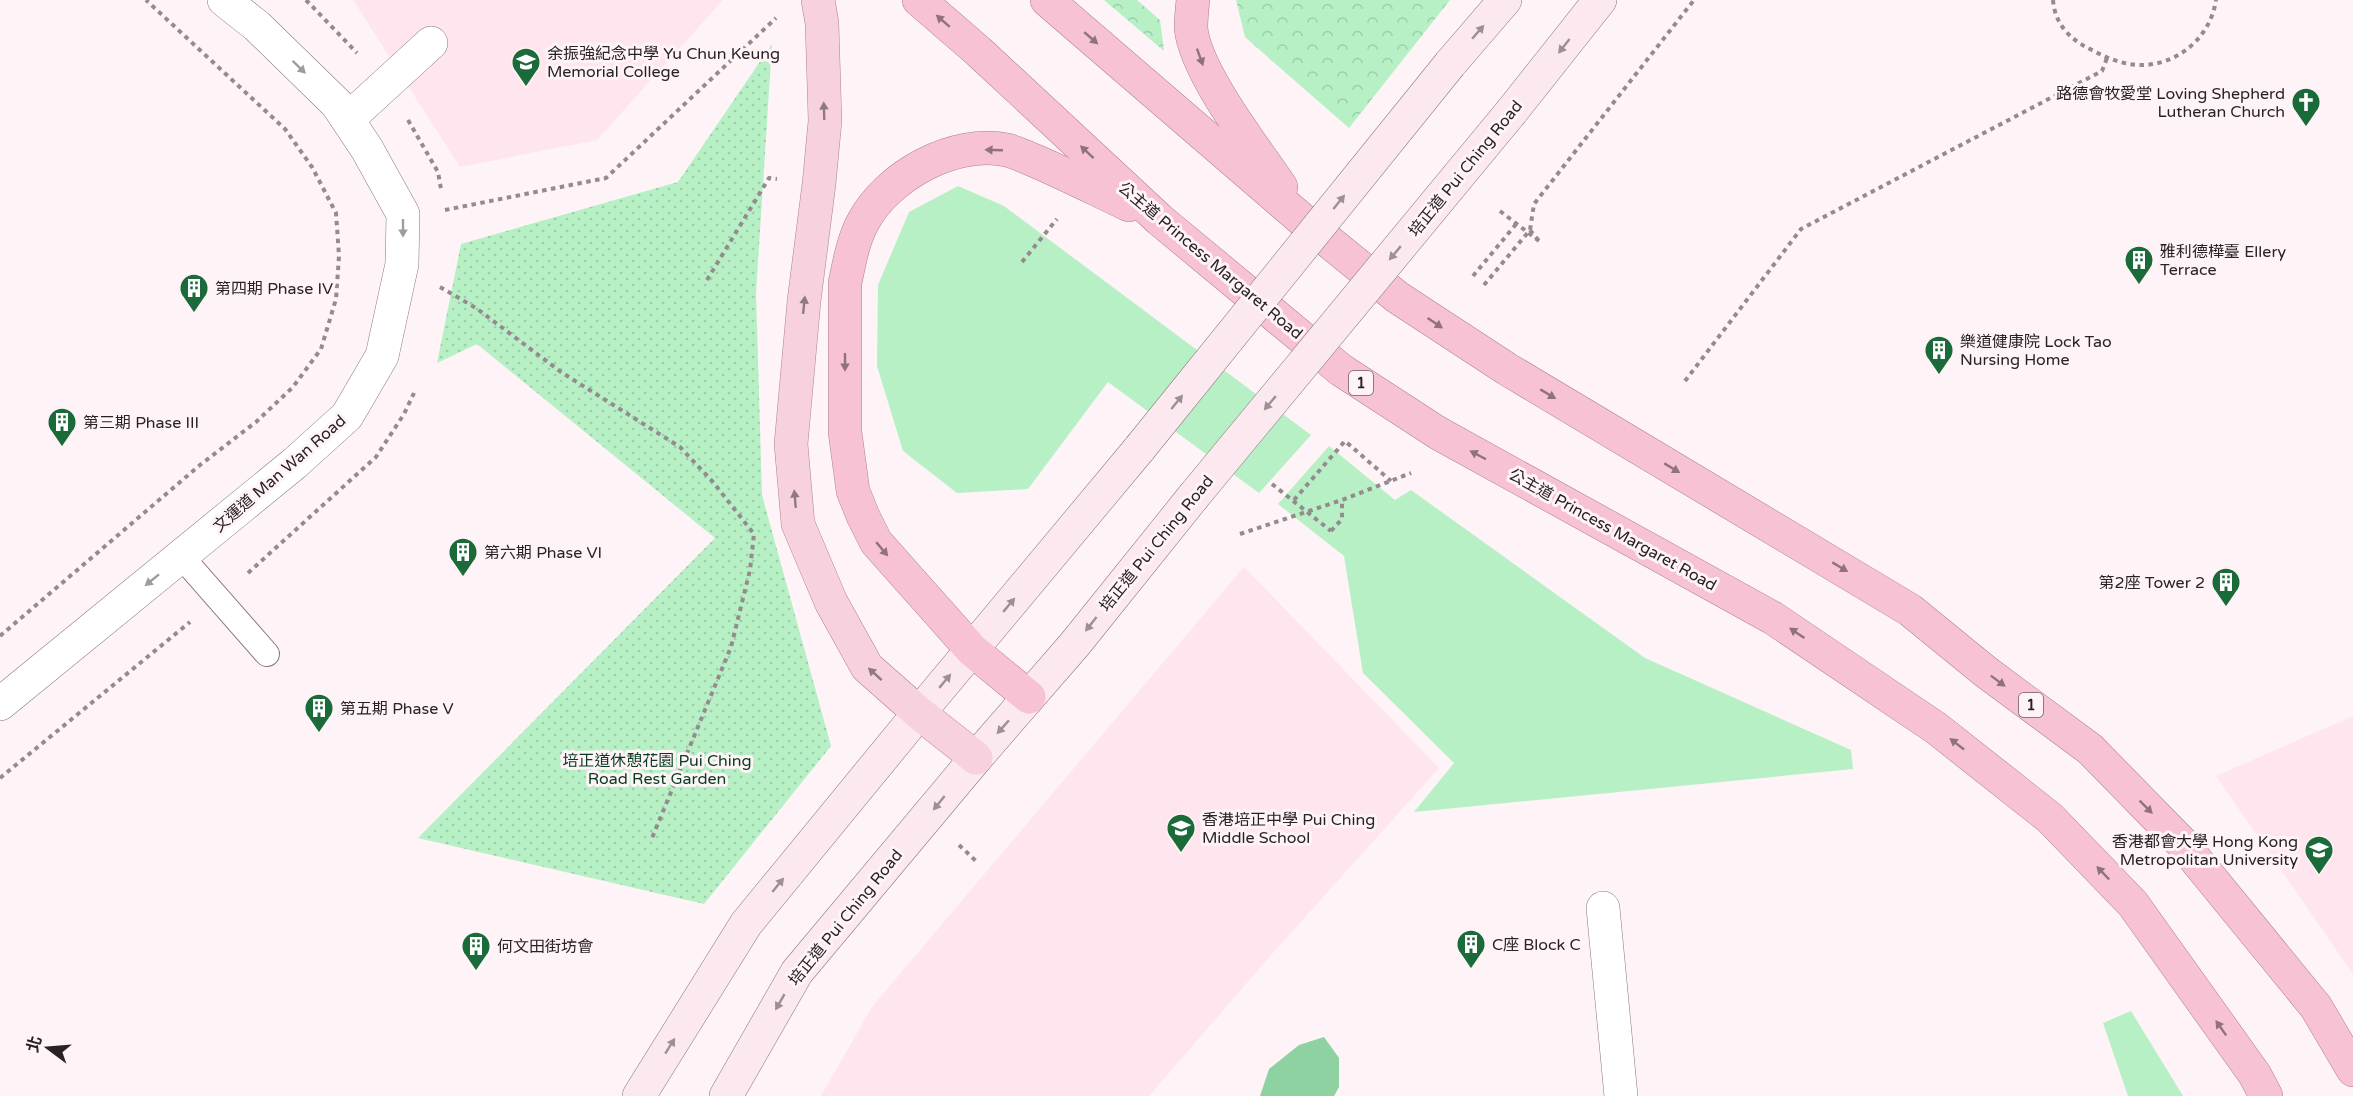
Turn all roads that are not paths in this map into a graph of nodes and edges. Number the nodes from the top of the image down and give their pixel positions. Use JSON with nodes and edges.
{"nodes":[{"id":1,"x":224,"y":0,"type":"edge"},
{"id":2,"x":818,"y":0,"type":"edge"},
{"id":3,"x":919,"y":0,"type":"edge"},
{"id":4,"x":1047,"y":0,"type":"edge"},
{"id":5,"x":1192,"y":0,"type":"edge"},
{"id":6,"x":1505,"y":0,"type":"edge"},
{"id":7,"x":1600,"y":0,"type":"edge"},
{"id":8,"x":431,"y":43,"type":"dead end"},
{"id":9,"x":348,"y":119,"type":"junction"},
{"id":10,"x":1160,"y":220,"type":"junction"},
{"id":11,"x":1306,"y":223,"type":"junction"},
{"id":12,"x":181,"y":556,"type":"junction"},
{"id":13,"x":972,"y":650,"type":"junction"},
{"id":14,"x":267,"y":654,"type":"dead end"},
{"id":15,"x":1029,"y":697,"type":"junction"},
{"id":16,"x":0,"y":704,"type":"edge"},
{"id":17,"x":919,"y":713,"type":"junction"},
{"id":18,"x":976,"y":758,"type":"junction"},
{"id":19,"x":1603,"y":908,"type":"dead end"},
{"id":20,"x":2353,"y":1070,"type":"edge"},
{"id":21,"x":639,"y":1096,"type":"edge"},
{"id":22,"x":726,"y":1096,"type":"edge"},
{"id":23,"x":1621,"y":1096,"type":"edge"},
{"id":24,"x":2266,"y":1096,"type":"edge"}],
"edges":[{"from":1,"to":9,"type":"street","name":"文運道 Man Wan Road","one_way":true},
{"from":17,"to":2,"type":"main road","one_way":true},
{"from":10,"to":3,"type":"highway","name":"公主道 Princess Margaret Road","number":"1","one_way":true},
{"from":4,"to":11,"type":"highway","number":"1","one_way":true},
{"from":5,"to":11,"type":"highway","one_way":true},
{"from":13,"to":6,"type":"main road","one_way":true,"bridge":true},
{"from":7,"to":15,"type":"main road","name":"培正道 Pui Ching Road","one_way":true,"bridge":true},
{"from":8,"to":9,"type":"street"},
{"from":9,"to":12,"type":"street","name":"文運道 Man Wan Road","one_way":true},
{"from":10,"to":13,"type":"highway","one_way":true},
{"from":24,"to":10,"type":"highway","name":"公主道 Princess Margaret Road","number":"1","one_way":true},
{"from":11,"to":20,"type":"highway","number":"1","one_way":true},
{"from":12,"to":14,"type":"lane"},
{"from":12,"to":16,"type":"street","name":"文運道 Man Wan Road","one_way":true},
{"from":13,"to":15,"type":"highway"},
{"from":17,"to":13,"type":"main road","one_way":true},
{"from":15,"to":18,"type":"main road","name":"培正道 Pui Ching Road","one_way":true},
{"from":17,"to":18,"type":"main road"},
{"from":21,"to":17,"type":"main road","one_way":true},
{"from":18,"to":22,"type":"main road","name":"培正道 Pui Ching Road","one_way":true},
{"from":19,"to":23,"type":"street"}]}
